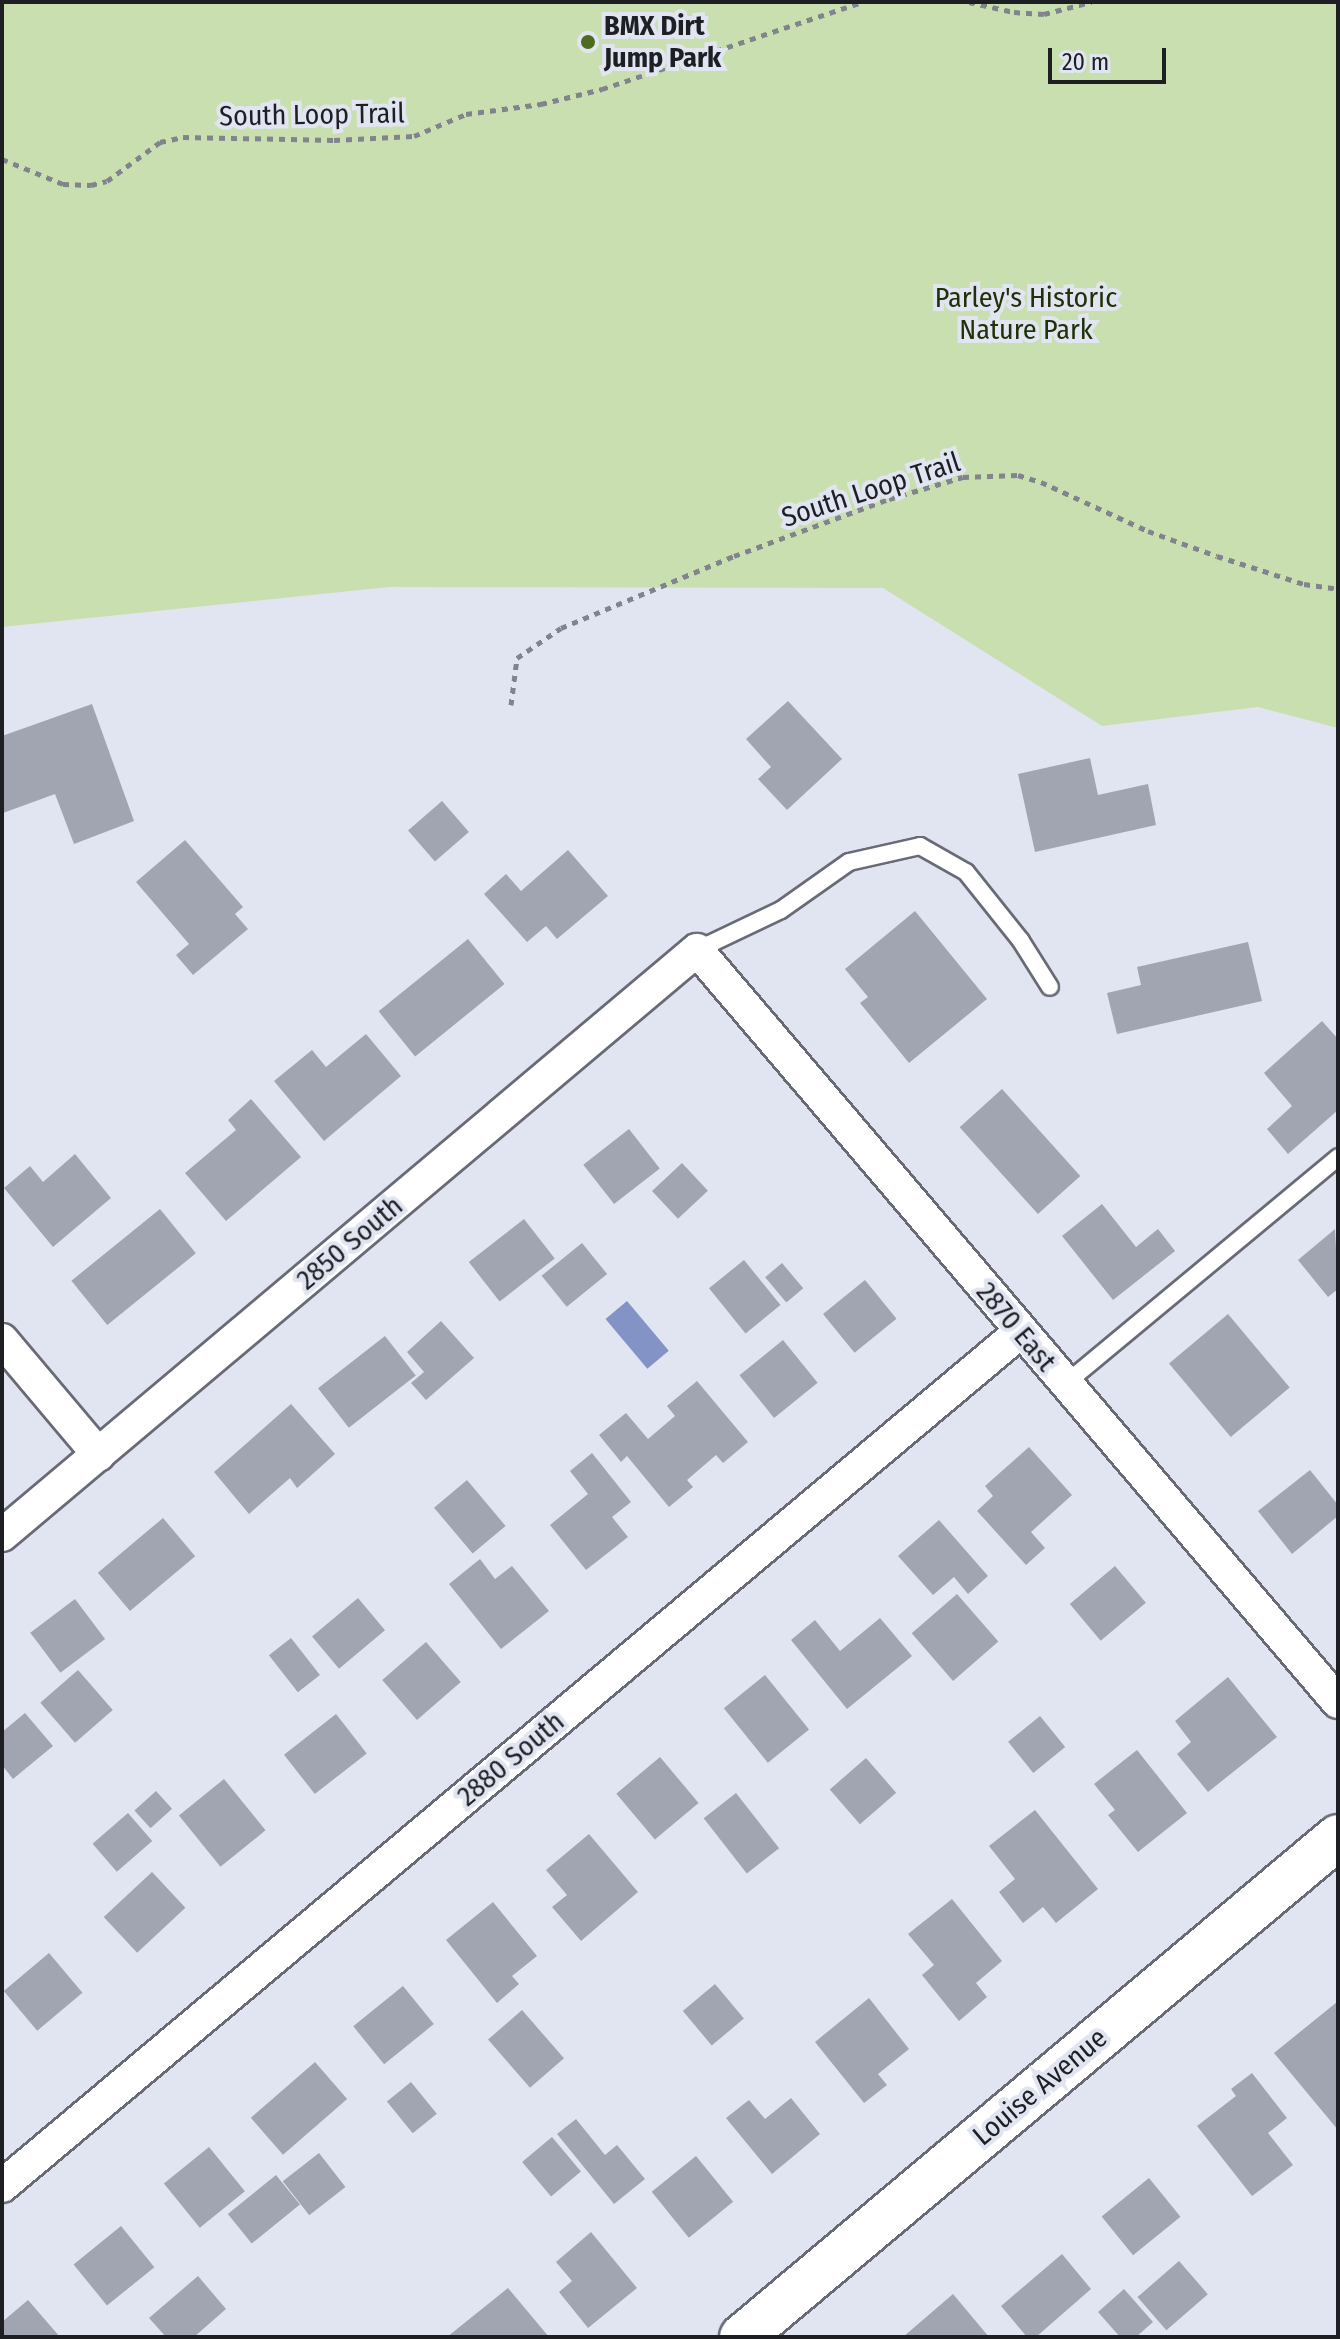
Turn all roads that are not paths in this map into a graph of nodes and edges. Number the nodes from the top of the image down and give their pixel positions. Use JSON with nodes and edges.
{"nodes":[{"id":1,"x":697,"y":950,"type":"junction"},
{"id":2,"x":1050,"y":987,"type":"dead end"},
{"id":3,"x":1338,"y":1157,"type":"edge"},
{"id":4,"x":1020,"y":1332,"type":"junction"},
{"id":5,"x":2,"y":1340,"type":"edge"},
{"id":6,"x":1065,"y":1384,"type":"junction"},
{"id":7,"x":99,"y":1455,"type":"junction"},
{"id":8,"x":2,"y":1535,"type":"edge"},
{"id":9,"x":1338,"y":1702,"type":"edge"},
{"id":10,"x":1338,"y":1837,"type":"edge"},
{"id":11,"x":2,"y":2186,"type":"edge"},
{"id":12,"x":742,"y":2337,"type":"edge"}],
"edges":[{"from":1,"to":2,"type":"lane"},
{"from":1,"to":4,"type":"street","name":"2870 East"},
{"from":1,"to":7,"type":"street","name":"2850 South"},
{"from":3,"to":6,"type":"lane"},
{"from":4,"to":6,"type":"street","name":"2870 East"},
{"from":4,"to":11,"type":"street","name":"2880 South"},
{"from":5,"to":7,"type":"street"},
{"from":6,"to":9,"type":"street","name":"2870 East"},
{"from":7,"to":8,"type":"street","name":"2850 South"},
{"from":10,"to":12,"type":"street","name":"Louise Avenue"}]}
